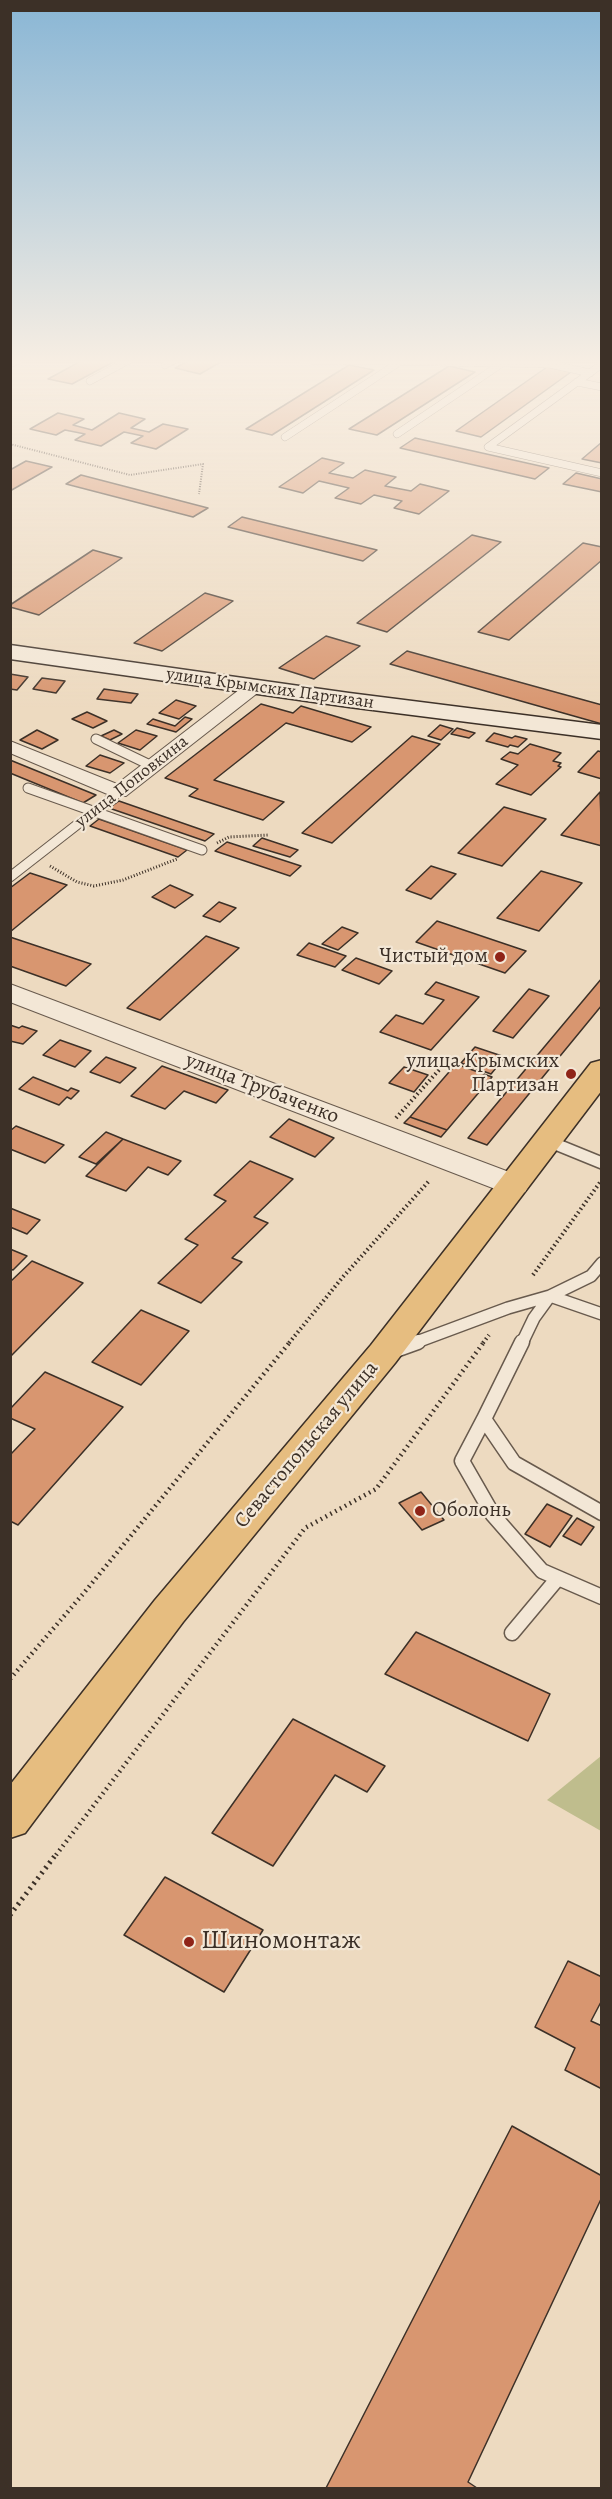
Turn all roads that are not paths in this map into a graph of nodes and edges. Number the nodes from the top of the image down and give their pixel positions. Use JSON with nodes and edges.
{"nodes":[{"id":1,"x":10,"y":652,"type":"edge"},
{"id":2,"x":254,"y":687,"type":"junction"},
{"id":3,"x":602,"y":732,"type":"edge"},
{"id":4,"x":96,"y":740,"type":"dead end"},
{"id":5,"x":10,"y":746,"type":"edge"},
{"id":6,"x":153,"y":766,"type":"junction"},
{"id":7,"x":28,"y":788,"type":"dead end"},
{"id":8,"x":119,"y":792,"type":"junction"},
{"id":9,"x":95,"y":812,"type":"junction"},
{"id":10,"x":202,"y":850,"type":"road end"},
{"id":11,"x":10,"y":877,"type":"edge"},
{"id":12,"x":10,"y":992,"type":"edge"},
{"id":13,"x":602,"y":1069,"type":"edge"},
{"id":14,"x":548,"y":1141,"type":"junction"},
{"id":15,"x":602,"y":1163,"type":"edge"},
{"id":16,"x":514,"y":1185,"type":"junction"},
{"id":17,"x":602,"y":1263,"type":"edge"},
{"id":18,"x":550,"y":1296,"type":"junction"},
{"id":19,"x":602,"y":1314,"type":"edge"},
{"id":20,"x":383,"y":1354,"type":"junction"},
{"id":21,"x":484,"y":1419,"type":"junction"},
{"id":22,"x":602,"y":1513,"type":"edge"},
{"id":23,"x":558,"y":1578,"type":"junction"},
{"id":24,"x":602,"y":1597,"type":"edge"},
{"id":25,"x":512,"y":1633,"type":"dead end"},
{"id":26,"x":10,"y":1819,"type":"edge"}],
"edges":[{"from":1,"to":2,"type":"main road","name":"улица Крымских Партизан"},
{"from":2,"to":3,"type":"main road","name":"улица Крымских Партизан"},
{"from":2,"to":6,"type":"street","name":"улица Поповкина"},
{"from":4,"to":6,"type":"lane"},
{"from":5,"to":8,"type":"street"},
{"from":6,"to":8,"type":"street","name":"улица Поповкина"},
{"from":7,"to":9,"type":"lane"},
{"from":8,"to":9,"type":"lane","name":"улица Поповкина"},
{"from":9,"to":10,"type":"lane"},
{"from":9,"to":11,"type":"lane","name":"улица Поповкина"},
{"from":12,"to":16,"type":"street","name":"улица Трубаченко"},
{"from":13,"to":14,"type":"main road","name":"Севастопольская улица"},
{"from":14,"to":15,"type":"lane"},
{"from":14,"to":16,"type":"main road","name":"Севастопольская улица"},
{"from":16,"to":20,"type":"main road","name":"Севастопольская улица"},
{"from":17,"to":18,"type":"lane"},
{"from":18,"to":19,"type":"lane"},
{"from":18,"to":20,"type":"lane"},
{"from":18,"to":21,"type":"lane"},
{"from":20,"to":26,"type":"main road","name":"Севастопольская улица"},
{"from":21,"to":22,"type":"lane"},
{"from":21,"to":23,"type":"lane"},
{"from":23,"to":24,"type":"lane"},
{"from":23,"to":25,"type":"lane"}]}
